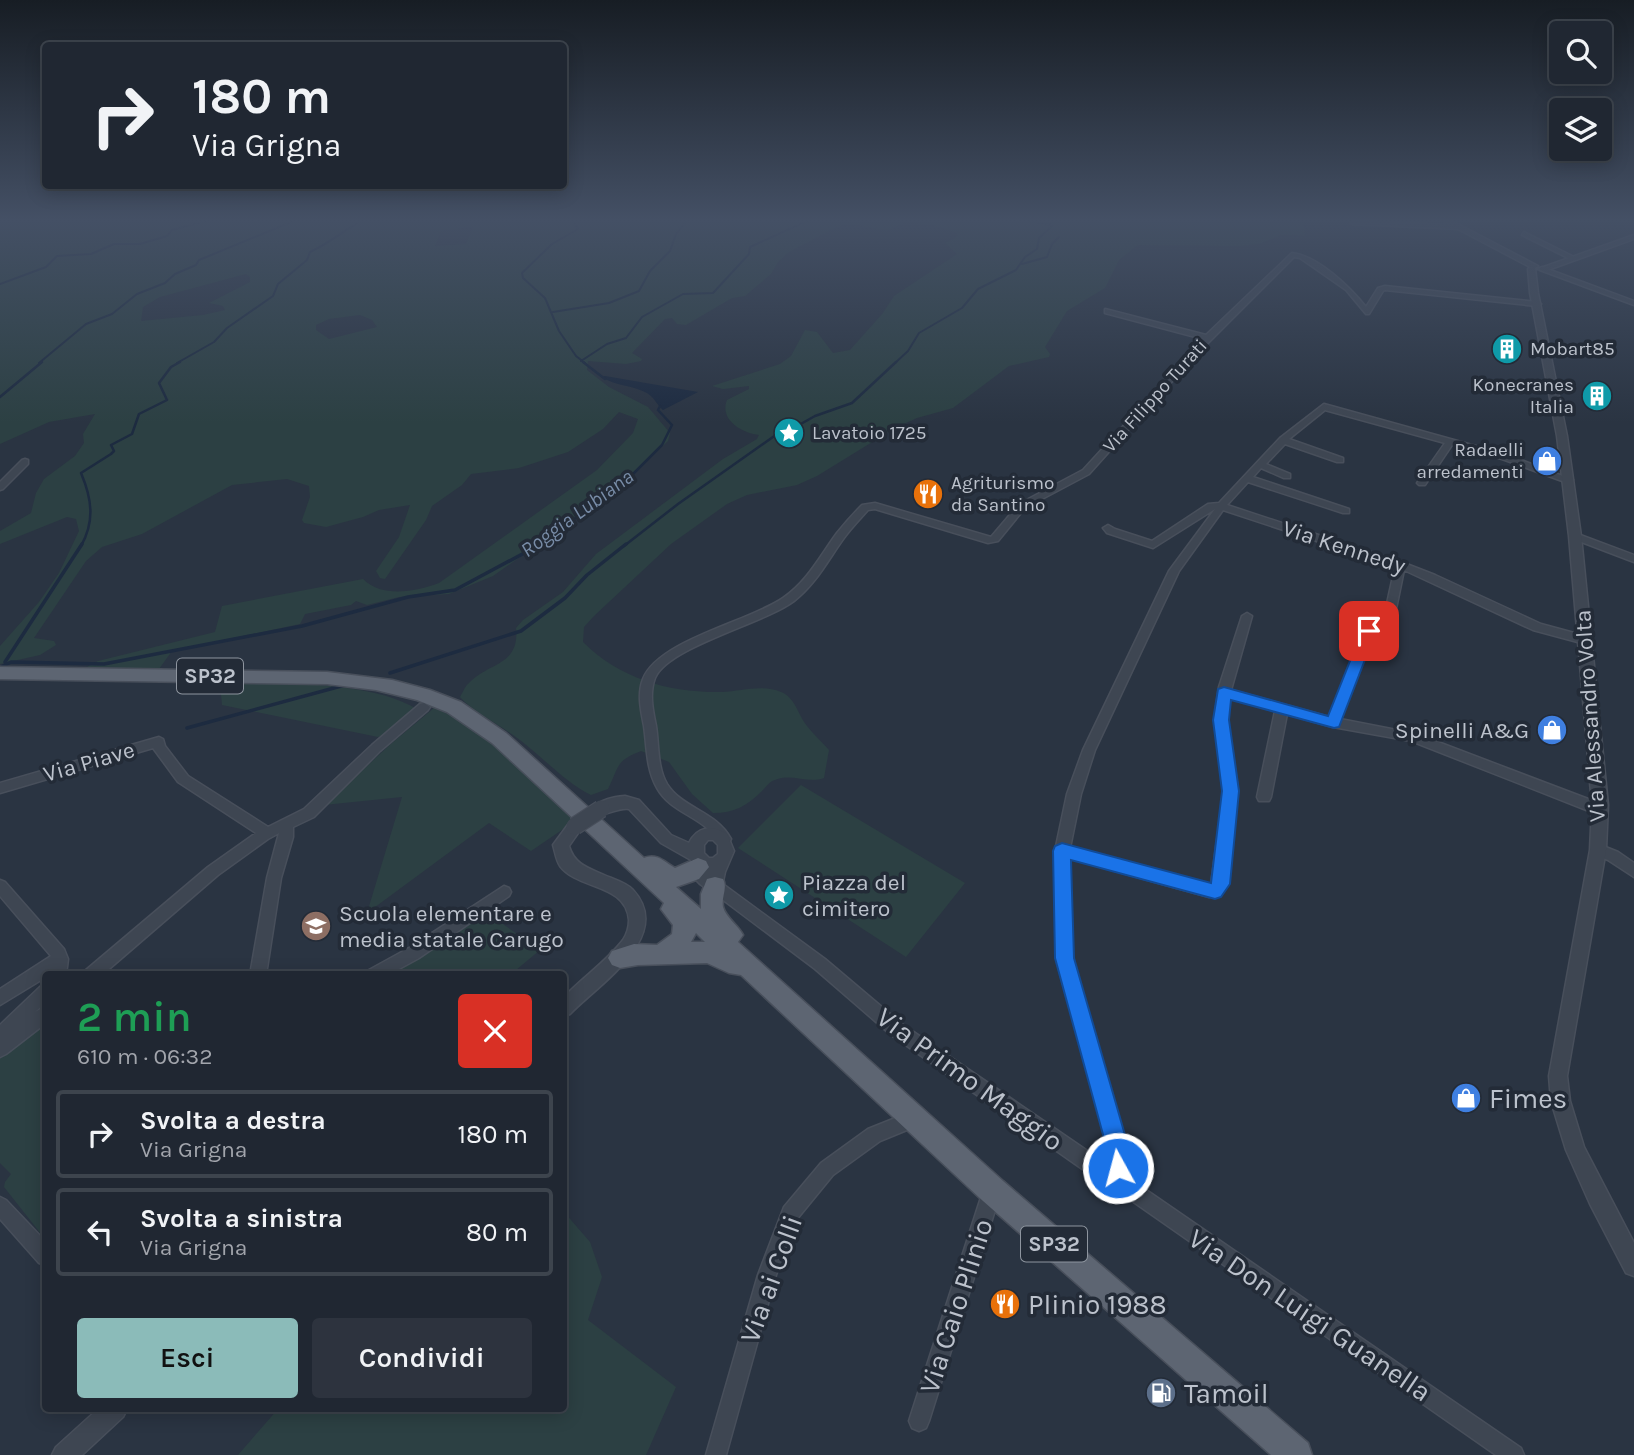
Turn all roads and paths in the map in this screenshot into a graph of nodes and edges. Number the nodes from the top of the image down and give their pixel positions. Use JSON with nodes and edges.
{"nodes":[{"id":1,"x":1259,"y":288,"type":"edge"},
{"id":2,"x":1346,"y":288,"type":"edge"},
{"id":3,"x":1537,"y":288,"type":"edge"},
{"id":4,"x":1598,"y":288,"type":"edge"},
{"id":5,"x":1634,"y":303,"type":"edge"},
{"id":6,"x":1537,"y":304,"type":"junction"},
{"id":7,"x":1108,"y":311,"type":"dead end"},
{"id":8,"x":1207,"y":338,"type":"junction"},
{"id":9,"x":1283,"y":440,"type":"junction"},
{"id":10,"x":1450,"y":442,"type":"junction"},
{"id":11,"x":1340,"y":460,"type":"dead end"},
{"id":12,"x":24,"y":462,"type":"dead end"},
{"id":13,"x":1261,"y":465,"type":"junction"},
{"id":14,"x":1287,"y":476,"type":"dead end"},
{"id":15,"x":1246,"y":478,"type":"junction"},
{"id":16,"x":1568,"y":480,"type":"junction"},
{"id":17,"x":1422,"y":483,"type":"dead end"},
{"id":18,"x":0,"y":487,"type":"edge"},
{"id":19,"x":1220,"y":506,"type":"junction"},
{"id":20,"x":1346,"y":511,"type":"dead end"},
{"id":21,"x":1108,"y":528,"type":"dead end"},
{"id":22,"x":1575,"y":536,"type":"junction"},
{"id":23,"x":1634,"y":559,"type":"edge"},
{"id":24,"x":1400,"y":565,"type":"junction"},
{"id":25,"x":1247,"y":616,"type":"dead end"},
{"id":26,"x":1584,"y":640,"type":"junction"},
{"id":27,"x":0,"y":673,"type":"edge"},
{"id":28,"x":1224,"y":692,"type":"junction"},
{"id":29,"x":421,"y":700,"type":"junction"},
{"id":30,"x":1282,"y":708,"type":"junction"},
{"id":31,"x":1334,"y":723,"type":"junction"},
{"id":32,"x":0,"y":788,"type":"edge"},
{"id":33,"x":1264,"y":797,"type":"dead end"},
{"id":34,"x":1599,"y":809,"type":"junction"},
{"id":35,"x":599,"y":818,"type":"junction"},
{"id":36,"x":699,"y":818,"type":"junction"},
{"id":37,"x":286,"y":825,"type":"junction"},
{"id":38,"x":267,"y":833,"type":"junction"},
{"id":39,"x":724,"y":839,"type":"junction"},
{"id":40,"x":618,"y":846,"type":"junction"},
{"id":41,"x":1598,"y":850,"type":"junction"},
{"id":42,"x":1062,"y":851,"type":"junction"},
{"id":43,"x":695,"y":852,"type":"junction"},
{"id":44,"x":724,"y":858,"type":"junction"},
{"id":45,"x":1634,"y":872,"type":"edge"},
{"id":46,"x":0,"y":886,"type":"edge"},
{"id":47,"x":715,"y":887,"type":"junction"},
{"id":48,"x":505,"y":892,"type":"dead end"},
{"id":49,"x":660,"y":955,"type":"junction"},
{"id":50,"x":620,"y":958,"type":"junction"},
{"id":51,"x":59,"y":967,"type":"edge"},
{"id":52,"x":96,"y":971,"type":"edge"},
{"id":53,"x":259,"y":971,"type":"edge"},
{"id":54,"x":381,"y":971,"type":"edge"},
{"id":55,"x":42,"y":976,"type":"edge"},
{"id":56,"x":763,"y":979,"type":"junction"},
{"id":57,"x":42,"y":995,"type":"edge"},
{"id":58,"x":0,"y":998,"type":"edge"},
{"id":59,"x":567,"y":1004,"type":"edge"},
{"id":60,"x":42,"y":1016,"type":"edge"},
{"id":61,"x":0,"y":1036,"type":"edge"},
{"id":62,"x":0,"y":1049,"type":"edge"},
{"id":63,"x":913,"y":1118,"type":"junction"},
{"id":64,"x":1108,"y":1174,"type":"junction"},
{"id":65,"x":993,"y":1191,"type":"junction"},
{"id":66,"x":0,"y":1206,"type":"edge"},
{"id":67,"x":42,"y":1252,"type":"edge"},
{"id":68,"x":1634,"y":1265,"type":"edge"},
{"id":69,"x":111,"y":1412,"type":"edge"},
{"id":70,"x":919,"y":1421,"type":"dead end"},
{"id":71,"x":1292,"y":1451,"type":"edge"},
{"id":72,"x":64,"y":1455,"type":"edge"},
{"id":73,"x":716,"y":1455,"type":"edge"},
{"id":74,"x":1514,"y":1455,"type":"edge"}],
"edges":[{"from":1,"to":8,"type":"street","name":"Via Filippo Turati"},
{"from":2,"to":6,"type":"street","name":"Via Filippo Turati"},
{"from":3,"to":6,"type":"street","name":"Via Alessandro Volta"},
{"from":4,"to":5,"type":"street"},
{"from":6,"to":16,"type":"street","name":"Via Alessandro Volta"},
{"from":7,"to":8,"type":"street"},
{"from":8,"to":36,"type":"street","name":"Via Filippo Turati"},
{"from":9,"to":10,"type":"street"},
{"from":9,"to":11,"type":"street"},
{"from":9,"to":13,"type":"street"},
{"from":10,"to":16,"type":"street"},
{"from":10,"to":17,"type":"street"},
{"from":12,"to":18,"type":"street"},
{"from":13,"to":14,"type":"street"},
{"from":13,"to":15,"type":"street"},
{"from":15,"to":19,"type":"street"},
{"from":15,"to":20,"type":"street"},
{"from":16,"to":22,"type":"street","name":"Via Alessandro Volta"},
{"from":19,"to":21,"type":"street"},
{"from":19,"to":24,"type":"street","name":"Via Kennedy"},
{"from":19,"to":42,"type":"street"},
{"from":22,"to":23,"type":"street"},
{"from":22,"to":26,"type":"street","name":"Via Alessandro Volta"},
{"from":24,"to":26,"type":"street","name":"Via Kennedy"},
{"from":24,"to":31,"type":"street"},
{"from":25,"to":28,"type":"street"},
{"from":26,"to":34,"type":"street","name":"Via Alessandro Volta"},
{"from":27,"to":29,"type":"main road","number":"SP32"},
{"from":28,"to":30,"type":"street"},
{"from":28,"to":42,"type":"street"},
{"from":29,"to":35,"type":"main road","number":"SP32"},
{"from":29,"to":37,"type":"street"},
{"from":30,"to":31,"type":"street"},
{"from":30,"to":33,"type":"street"},
{"from":31,"to":34,"type":"street"},
{"from":32,"to":38,"type":"street","name":"Via Piave"},
{"from":34,"to":41,"type":"street","name":"Via Alessandro Volta"},
{"from":35,"to":40,"type":"main road","number":"SP32"},
{"from":35,"to":43,"type":"street","name":"Via Primo Maggio"},
{"from":35,"to":43,"type":"main road"},
{"from":35,"to":50,"type":"street","bridge":true},
{"from":36,"to":39,"type":"street"},
{"from":36,"to":43,"type":"street"},
{"from":37,"to":38,"type":"street"},
{"from":37,"to":53,"type":"street"},
{"from":38,"to":52,"type":"street"},
{"from":39,"to":43,"type":"street"},
{"from":39,"to":44,"type":"street"},
{"from":40,"to":49,"type":"main road"},
{"from":40,"to":56,"type":"main road","number":"SP32"},
{"from":41,"to":45,"type":"street"},
{"from":41,"to":68,"type":"street","name":"Via Alessandro Volta"},
{"from":42,"to":64,"type":"street"},
{"from":43,"to":44,"type":"street"},
{"from":43,"to":47,"type":"street","name":"Via Primo Maggio"},
{"from":44,"to":47,"type":"street"},
{"from":46,"to":51,"type":"street"},
{"from":47,"to":56,"type":"main road"},
{"from":47,"to":64,"type":"street","name":"Via Primo Maggio"},
{"from":48,"to":54,"type":"street"},
{"from":49,"to":50,"type":"main road"},
{"from":49,"to":56,"type":"main road"},
{"from":50,"to":59,"type":"street"},
{"from":55,"to":58,"type":"street"},
{"from":56,"to":63,"type":"main road","number":"SP32"},
{"from":57,"to":61,"type":"street"},
{"from":60,"to":62,"type":"street"},
{"from":63,"to":65,"type":"main road","number":"SP32"},
{"from":63,"to":73,"type":"street","name":"Via ai Colli"},
{"from":64,"to":74,"type":"street","name":"Via Don Luigi Guanella"},
{"from":65,"to":70,"type":"street","name":"Via Caio Plinio"},
{"from":65,"to":71,"type":"main road","number":"SP32"},
{"from":66,"to":67,"type":"street"},
{"from":69,"to":72,"type":"street"}]}
